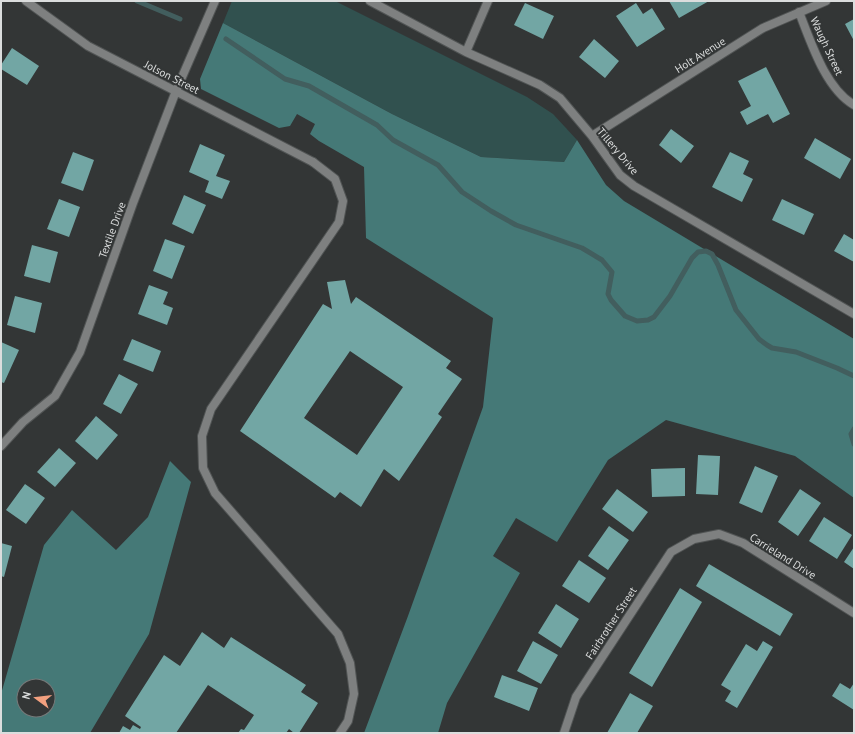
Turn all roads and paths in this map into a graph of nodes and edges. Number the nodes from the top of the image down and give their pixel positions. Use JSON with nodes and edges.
{"nodes":[{"id":1,"x":26,"y":1,"type":"edge"},
{"id":2,"x":215,"y":1,"type":"edge"},
{"id":3,"x":370,"y":1,"type":"edge"},
{"id":4,"x":488,"y":1,"type":"edge"},
{"id":5,"x":826,"y":1,"type":"edge"},
{"id":6,"x":799,"y":12,"type":"junction"},
{"id":7,"x":466,"y":52,"type":"junction"},
{"id":8,"x":176,"y":91,"type":"junction"},
{"id":9,"x":854,"y":105,"type":"edge"},
{"id":10,"x":592,"y":136,"type":"junction"},
{"id":11,"x":854,"y":314,"type":"edge"},
{"id":12,"x":1,"y":446,"type":"edge"},
{"id":13,"x":694,"y":538,"type":"joint"},
{"id":14,"x":854,"y":613,"type":"edge"},
{"id":15,"x":340,"y":733,"type":"edge"},
{"id":16,"x":564,"y":733,"type":"edge"}],
"edges":[{"from":1,"to":8,"type":"street","name":"Jolson Street"},
{"from":2,"to":8,"type":"street","name":"Textile Drive"},
{"from":3,"to":7,"type":"street","name":"Tillery Drive"},
{"from":4,"to":7,"type":"street"},
{"from":5,"to":6,"type":"street","name":"Holt Avenue"},
{"from":6,"to":9,"type":"street","name":"Waugh Street"},
{"from":6,"to":10,"type":"street","name":"Holt Avenue"},
{"from":7,"to":10,"type":"street","name":"Tillery Drive"},
{"from":8,"to":12,"type":"street","name":"Textile Drive"},
{"from":8,"to":15,"type":"street","name":"Jolson Street"},
{"from":10,"to":11,"type":"street","name":"Tillery Drive"},
{"from":13,"to":14,"type":"street","name":"Carrieland Drive"},
{"from":13,"to":16,"type":"street","name":"Fairbrother Street"}]}
